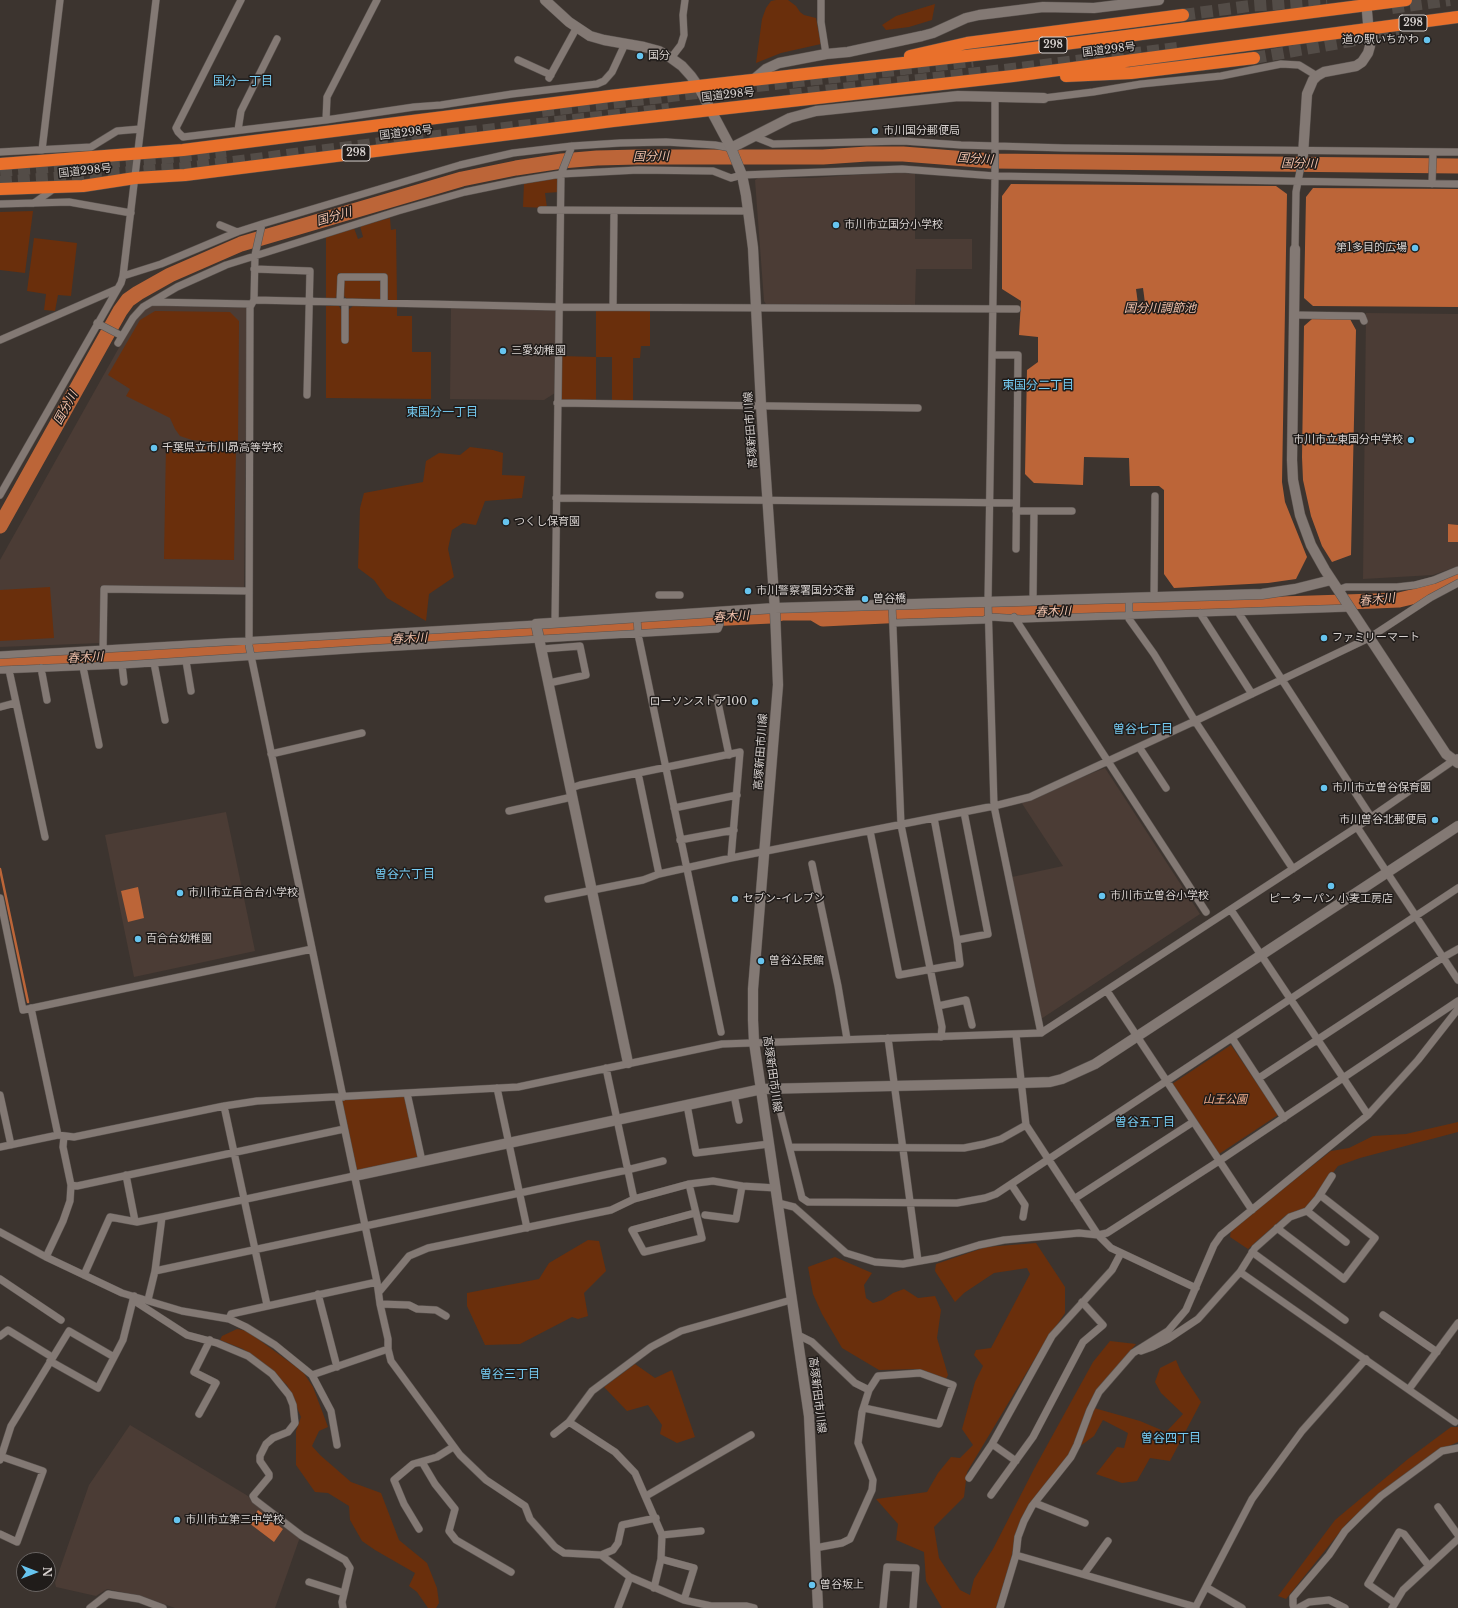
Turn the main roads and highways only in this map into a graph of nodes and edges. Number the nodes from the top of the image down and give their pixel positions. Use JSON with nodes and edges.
{"nodes":[{"id":1,"x":1406,"y":0,"type":"edge"},
{"id":2,"x":1366,"y":2,"type":"edge"},
{"id":3,"x":1183,"y":15,"type":"tunnel mouth"},
{"id":4,"x":1458,"y":17,"type":"edge"},
{"id":5,"x":1254,"y":58,"type":"tunnel mouth"},
{"id":6,"x":871,"y":67,"type":"junction"},
{"id":7,"x":1013,"y":76,"type":"junction"},
{"id":8,"x":0,"y":164,"type":"edge"},
{"id":9,"x":0,"y":189,"type":"edge"}],
"edges":[{"from":1,"to":2,"type":"highway","name":"国道298号","number":"298"},
{"from":2,"to":6,"type":"highway","name":"国道298号","number":"298"},
{"from":3,"to":6,"type":"highway"},
{"from":4,"to":7,"type":"highway","name":"国道298号","number":"298"},
{"from":5,"to":7,"type":"highway"},
{"from":6,"to":8,"type":"highway","name":"国道298号","number":"298"},
{"from":7,"to":9,"type":"highway","name":"国道298号","number":"298"}]}
